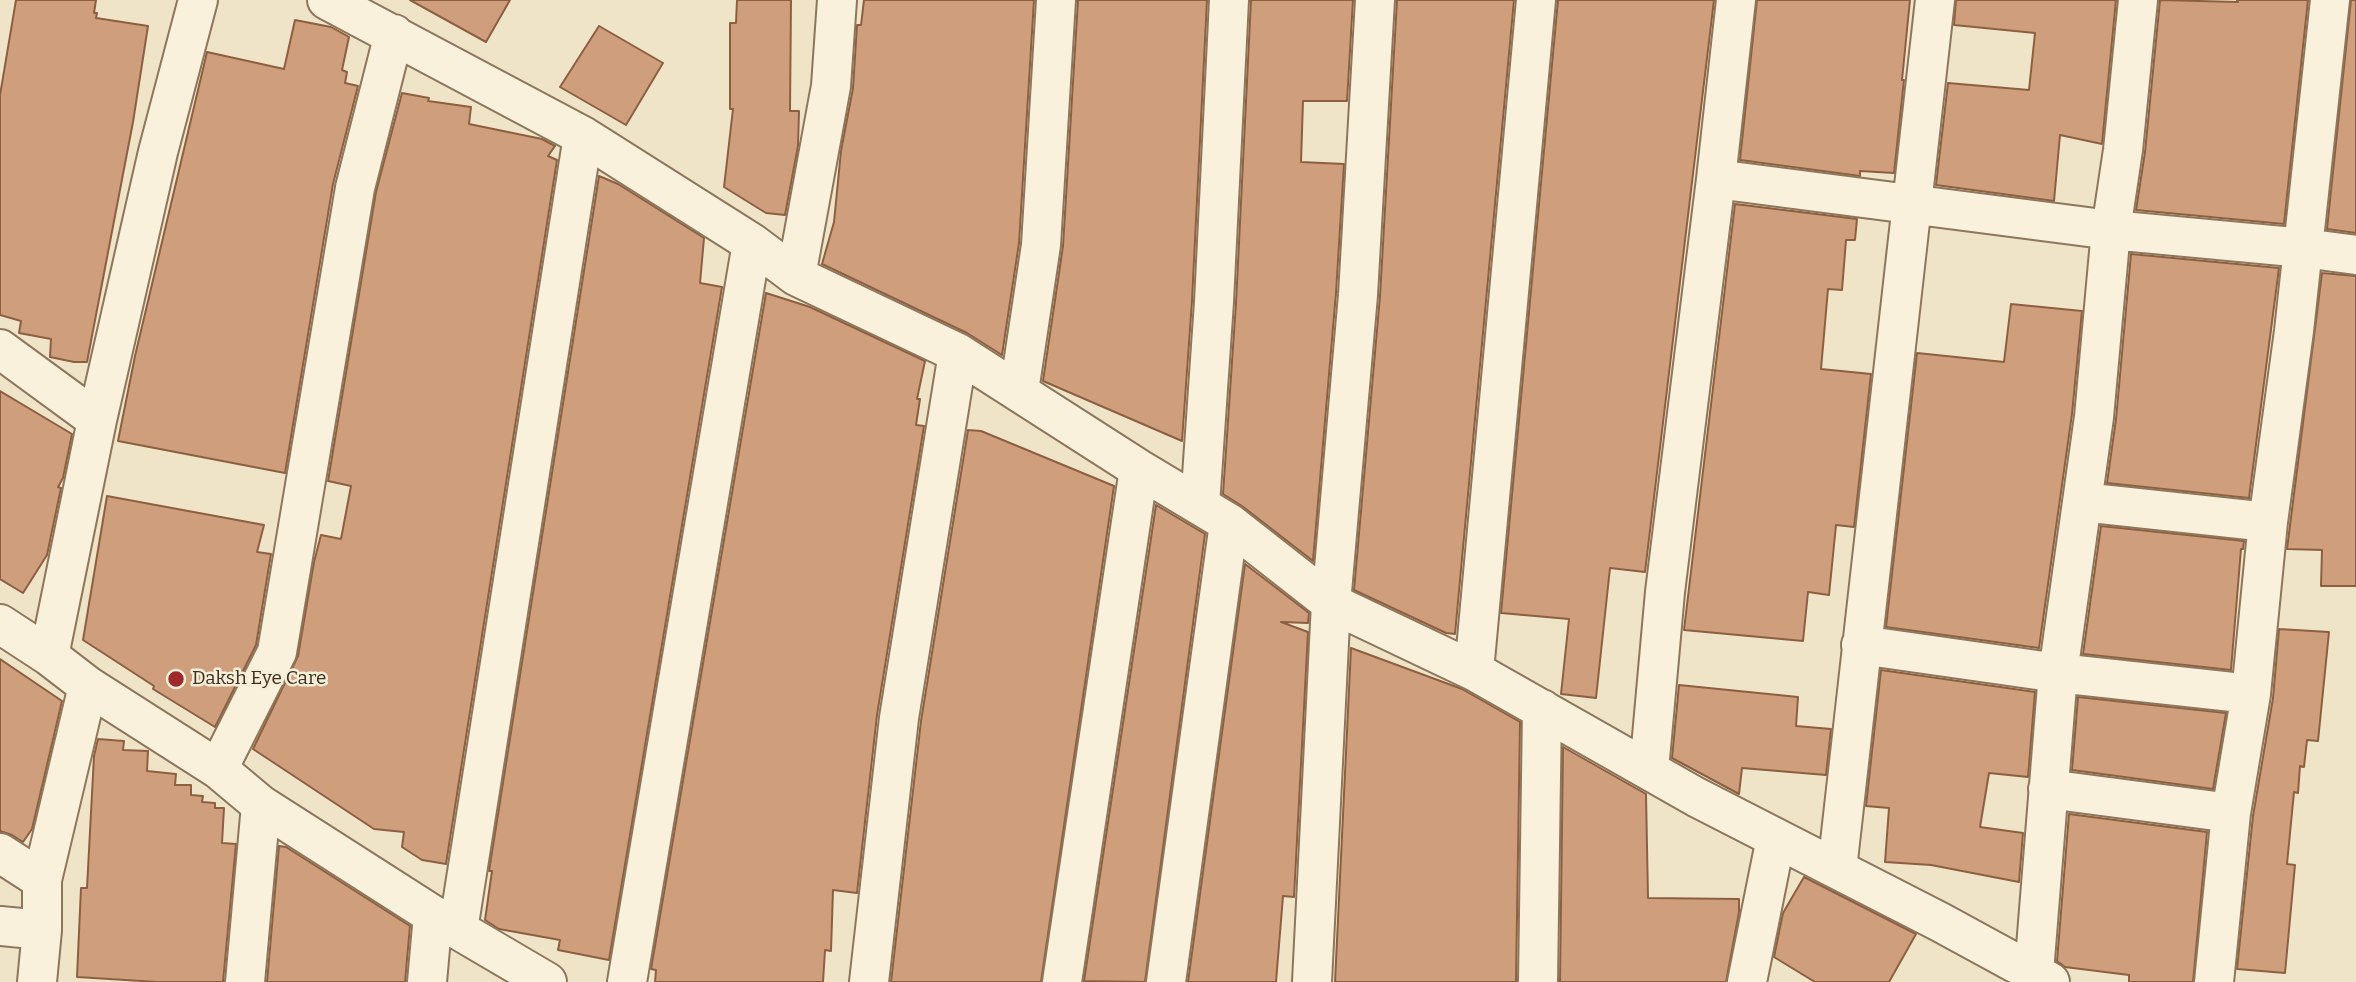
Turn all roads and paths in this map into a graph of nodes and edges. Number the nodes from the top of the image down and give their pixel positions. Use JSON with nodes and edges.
{"nodes":[{"id":1,"x":198,"y":0,"type":"edge"},
{"id":2,"x":837,"y":0,"type":"edge"},
{"id":3,"x":1056,"y":0,"type":"edge"},
{"id":4,"x":1229,"y":0,"type":"edge"},
{"id":5,"x":1375,"y":0,"type":"edge"},
{"id":6,"x":1536,"y":0,"type":"edge"},
{"id":7,"x":1736,"y":0,"type":"edge"},
{"id":8,"x":1935,"y":0,"type":"edge"},
{"id":9,"x":2138,"y":0,"type":"edge"},
{"id":10,"x":2330,"y":0,"type":"edge"},
{"id":11,"x":331,"y":1,"type":"edge"},
{"id":12,"x":394,"y":34,"type":"junction"},
{"id":13,"x":583,"y":136,"type":"junction"},
{"id":14,"x":1716,"y":179,"type":"junction"},
{"id":15,"x":1911,"y":204,"type":"junction"},
{"id":16,"x":2111,"y":230,"type":"junction"},
{"id":17,"x":752,"y":243,"type":"junction"},
{"id":18,"x":2304,"y":248,"type":"junction"},
{"id":19,"x":2356,"y":255,"type":"edge"},
{"id":20,"x":796,"y":276,"type":"junction"},
{"id":21,"x":0,"y":349,"type":"edge"},
{"id":22,"x":958,"y":353,"type":"junction"},
{"id":23,"x":1019,"y":391,"type":"junction"},
{"id":24,"x":97,"y":420,"type":"junction"},
{"id":25,"x":1139,"y":469,"type":"junction"},
{"id":26,"x":2082,"y":502,"type":"junction"},
{"id":27,"x":1214,"y":514,"type":"junction"},
{"id":28,"x":2268,"y":522,"type":"junction"},
{"id":29,"x":1331,"y":603,"type":"junction"},
{"id":30,"x":0,"y":624,"type":"edge"},
{"id":31,"x":1861,"y":645,"type":"junction"},
{"id":32,"x":49,"y":656,"type":"junction"},
{"id":33,"x":1474,"y":671,"type":"junction"},
{"id":34,"x":2059,"y":673,"type":"junction"},
{"id":35,"x":88,"y":686,"type":"junction"},
{"id":36,"x":2251,"y":694,"type":"junction"},
{"id":37,"x":1542,"y":709,"type":"junction"},
{"id":38,"x":218,"y":769,"type":"junction"},
{"id":39,"x":1649,"y":770,"type":"junction"},
{"id":40,"x":2048,"y":789,"type":"junction"},
{"id":41,"x":261,"y":805,"type":"junction"},
{"id":42,"x":2231,"y":813,"type":"junction"},
{"id":43,"x":1776,"y":838,"type":"junction"},
{"id":44,"x":0,"y":853,"type":"edge"},
{"id":45,"x":1837,"y":869,"type":"junction"},
{"id":46,"x":42,"y":880,"type":"junction"},
{"id":47,"x":445,"y":923,"type":"junction"},
{"id":48,"x":0,"y":926,"type":"edge"},
{"id":49,"x":42,"y":930,"type":"junction"},
{"id":50,"x":2042,"y":977,"type":"edge"},
{"id":51,"x":37,"y":982,"type":"edge"},
{"id":52,"x":245,"y":982,"type":"edge"},
{"id":53,"x":427,"y":982,"type":"edge"},
{"id":54,"x":547,"y":982,"type":"edge"},
{"id":55,"x":628,"y":982,"type":"edge"},
{"id":56,"x":869,"y":982,"type":"edge"},
{"id":57,"x":1062,"y":982,"type":"edge"},
{"id":58,"x":1167,"y":982,"type":"edge"},
{"id":59,"x":1312,"y":982,"type":"edge"},
{"id":60,"x":1538,"y":982,"type":"edge"},
{"id":61,"x":1747,"y":982,"type":"edge"},
{"id":62,"x":2214,"y":982,"type":"edge"}],
"edges":[{"from":1,"to":24,"type":"street"},
{"from":2,"to":20,"type":"street"},
{"from":3,"to":23,"type":"street"},
{"from":4,"to":27,"type":"street"},
{"from":5,"to":29,"type":"street"},
{"from":6,"to":33,"type":"street"},
{"from":7,"to":14,"type":"street"},
{"from":8,"to":15,"type":"street"},
{"from":9,"to":16,"type":"street"},
{"from":10,"to":18,"type":"street"},
{"from":11,"to":12,"type":"street"},
{"from":12,"to":13,"type":"street"},
{"from":12,"to":38,"type":"street"},
{"from":13,"to":17,"type":"street"},
{"from":13,"to":47,"type":"street"},
{"from":14,"to":15,"type":"street"},
{"from":14,"to":39,"type":"street"},
{"from":15,"to":16,"type":"street"},
{"from":15,"to":31,"type":"street"},
{"from":16,"to":18,"type":"street"},
{"from":16,"to":26,"type":"street"},
{"from":17,"to":20,"type":"street"},
{"from":17,"to":55,"type":"street"},
{"from":18,"to":19,"type":"street"},
{"from":18,"to":28,"type":"street"},
{"from":20,"to":22,"type":"street"},
{"from":21,"to":24,"type":"street"},
{"from":22,"to":23,"type":"street"},
{"from":22,"to":56,"type":"street"},
{"from":23,"to":25,"type":"street"},
{"from":24,"to":32,"type":"street"},
{"from":25,"to":27,"type":"street"},
{"from":25,"to":57,"type":"street"},
{"from":26,"to":28,"type":"street"},
{"from":26,"to":34,"type":"street"},
{"from":27,"to":29,"type":"street"},
{"from":27,"to":58,"type":"street"},
{"from":28,"to":36,"type":"street"},
{"from":29,"to":33,"type":"street"},
{"from":29,"to":59,"type":"street"},
{"from":30,"to":32,"type":"street"},
{"from":31,"to":34,"type":"street"},
{"from":31,"to":45,"type":"street"},
{"from":32,"to":35,"type":"street"},
{"from":33,"to":37,"type":"street"},
{"from":34,"to":36,"type":"street"},
{"from":34,"to":40,"type":"street"},
{"from":35,"to":38,"type":"street"},
{"from":35,"to":46,"type":"street"},
{"from":36,"to":42,"type":"street"},
{"from":37,"to":39,"type":"street"},
{"from":37,"to":60,"type":"street"},
{"from":38,"to":41,"type":"street"},
{"from":39,"to":43,"type":"street"},
{"from":40,"to":42,"type":"street"},
{"from":40,"to":50,"type":"street"},
{"from":41,"to":47,"type":"street"},
{"from":41,"to":52,"type":"street"},
{"from":42,"to":62,"type":"street"},
{"from":43,"to":45,"type":"street"},
{"from":43,"to":61,"type":"street"},
{"from":44,"to":46,"type":"street"},
{"from":45,"to":50,"type":"street"},
{"from":46,"to":49,"type":"street"},
{"from":47,"to":53,"type":"street"},
{"from":47,"to":54,"type":"street"},
{"from":48,"to":49,"type":"street"},
{"from":49,"to":51,"type":"street"}]}
